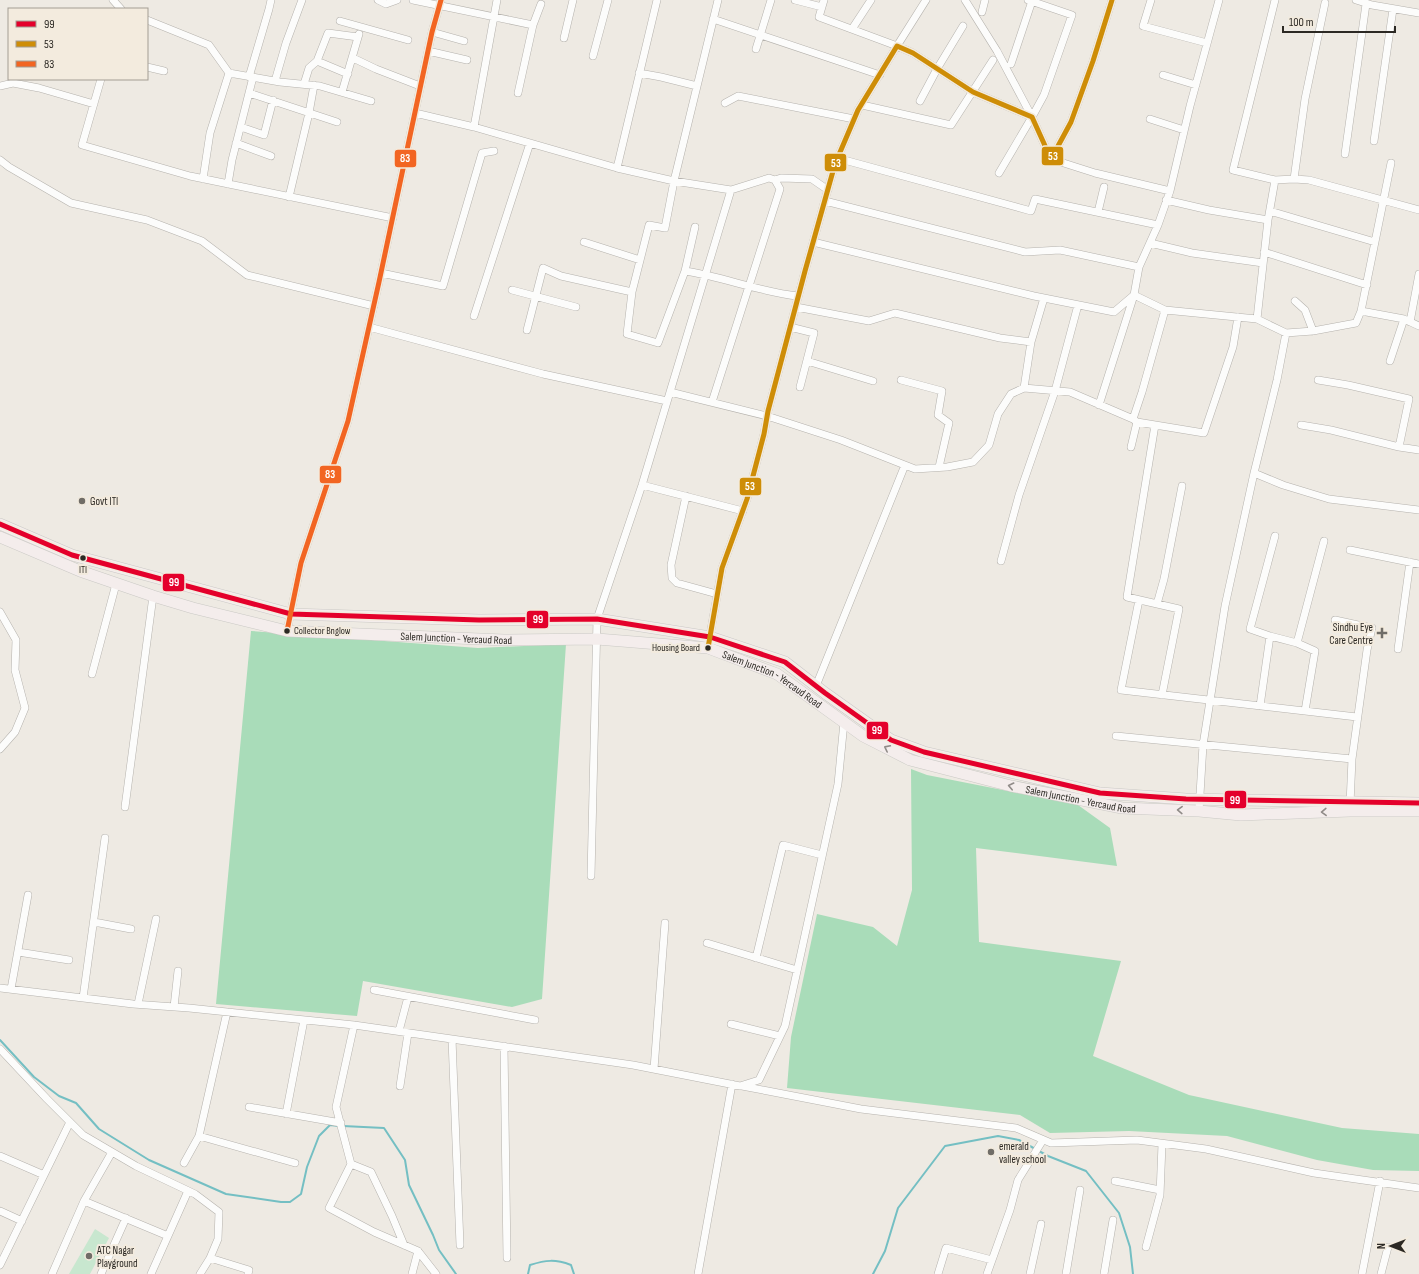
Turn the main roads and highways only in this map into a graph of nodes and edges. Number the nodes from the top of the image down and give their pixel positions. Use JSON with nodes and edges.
{"nodes":[{"id":1,"x":0,"y":524,"type":"edge"},
{"id":2,"x":0,"y":537,"type":"edge"},
{"id":3,"x":709,"y":643,"type":"junction"},
{"id":4,"x":1419,"y":803,"type":"edge"},
{"id":5,"x":1350,"y":807,"type":"junction"},
{"id":6,"x":1419,"y":811,"type":"edge"}],
"edges":[{"from":1,"to":3,"type":"main road"},
{"from":2,"to":3,"type":"main road","name":"Salem Junction - Yercaud Road"},
{"from":3,"to":5,"type":"main road"},
{"from":5,"to":3,"type":"main road","name":"Salem Junction - Yercaud Road","one_way":true},
{"from":4,"to":5,"type":"main road"},
{"from":5,"to":6,"type":"main road","name":"Salem Junction - Yercaud Road"}]}
